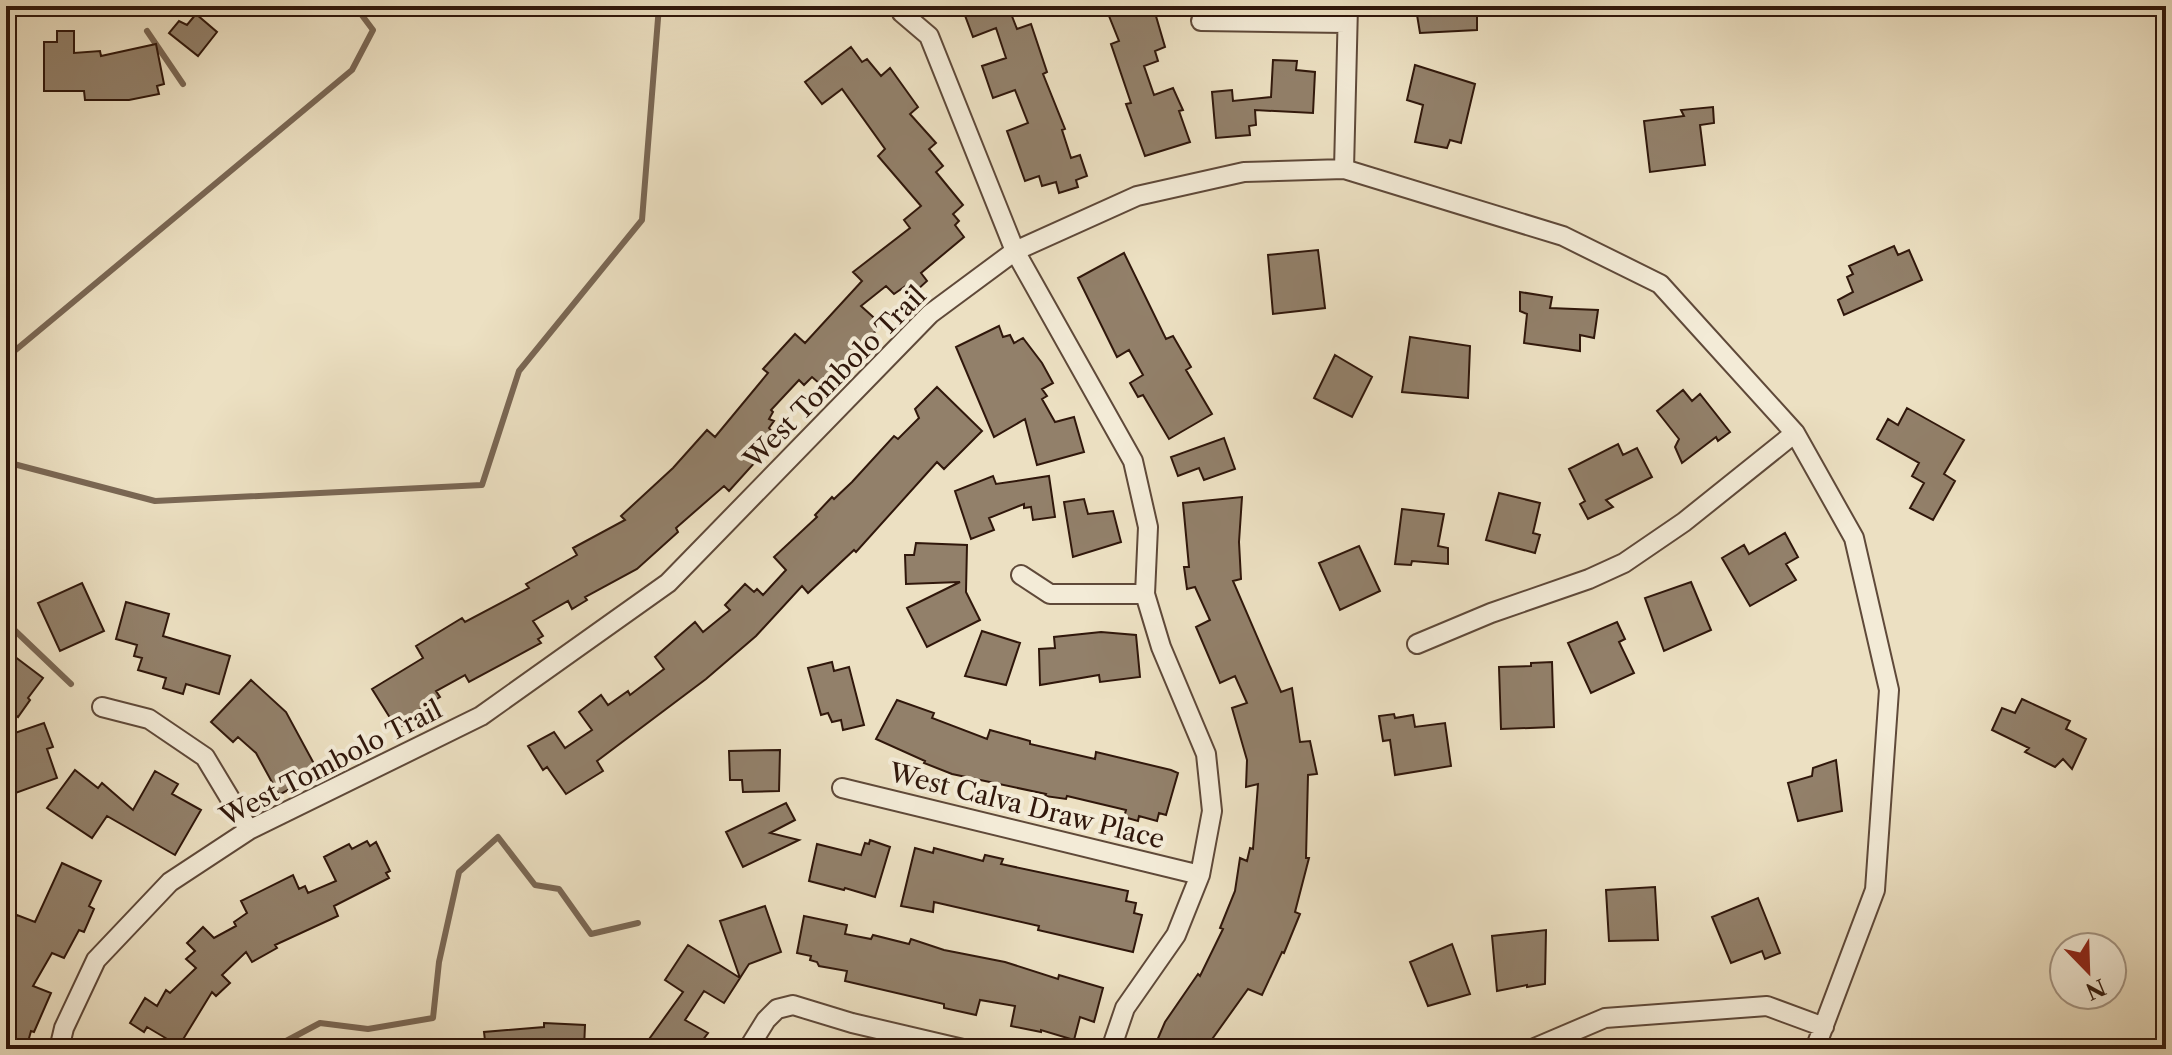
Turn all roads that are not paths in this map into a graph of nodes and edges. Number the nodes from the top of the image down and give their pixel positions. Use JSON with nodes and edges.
{"nodes":[{"id":1,"x":902,"y":13,"type":"dead end"},
{"id":2,"x":1347,"y":15,"type":"edge"},
{"id":3,"x":1201,"y":21,"type":"dead end"},
{"id":4,"x":1344,"y":169,"type":"junction"},
{"id":5,"x":1015,"y":251,"type":"junction"},
{"id":6,"x":1795,"y":433,"type":"junction"},
{"id":7,"x":1021,"y":575,"type":"dead end"},
{"id":8,"x":1145,"y":594,"type":"junction"},
{"id":9,"x":1417,"y":644,"type":"dead end"},
{"id":10,"x":102,"y":707,"type":"dead end"},
{"id":11,"x":842,"y":788,"type":"dead end"},
{"id":12,"x":249,"y":830,"type":"junction"},
{"id":13,"x":1200,"y":875,"type":"junction"},
{"id":14,"x":1824,"y":1027,"type":"junction"},
{"id":15,"x":59,"y":1049,"type":"edge"},
{"id":16,"x":748,"y":1049,"type":"edge"},
{"id":17,"x":963,"y":1049,"type":"edge"},
{"id":18,"x":1111,"y":1049,"type":"edge"},
{"id":19,"x":1532,"y":1049,"type":"edge"},
{"id":20,"x":1815,"y":1049,"type":"edge"}],
"edges":[{"from":1,"to":5,"type":"street"},
{"from":2,"to":3,"type":"street"},
{"from":2,"to":4,"type":"street"},
{"from":4,"to":5,"type":"street","name":"West Tombolo Trail"},
{"from":4,"to":6,"type":"street","name":"West Tombolo Trail"},
{"from":5,"to":8,"type":"street"},
{"from":5,"to":12,"type":"street","name":"West Tombolo Trail"},
{"from":6,"to":9,"type":"street"},
{"from":6,"to":14,"type":"street","name":"West Tombolo Trail"},
{"from":7,"to":8,"type":"street"},
{"from":8,"to":13,"type":"street"},
{"from":10,"to":12,"type":"street"},
{"from":11,"to":13,"type":"street","name":"West Calva Draw Place"},
{"from":12,"to":15,"type":"street","name":"West Tombolo Trail"},
{"from":13,"to":18,"type":"street"},
{"from":14,"to":19,"type":"street"},
{"from":14,"to":20,"type":"street","name":"West Tombolo Trail"},
{"from":16,"to":17,"type":"street"}]}
